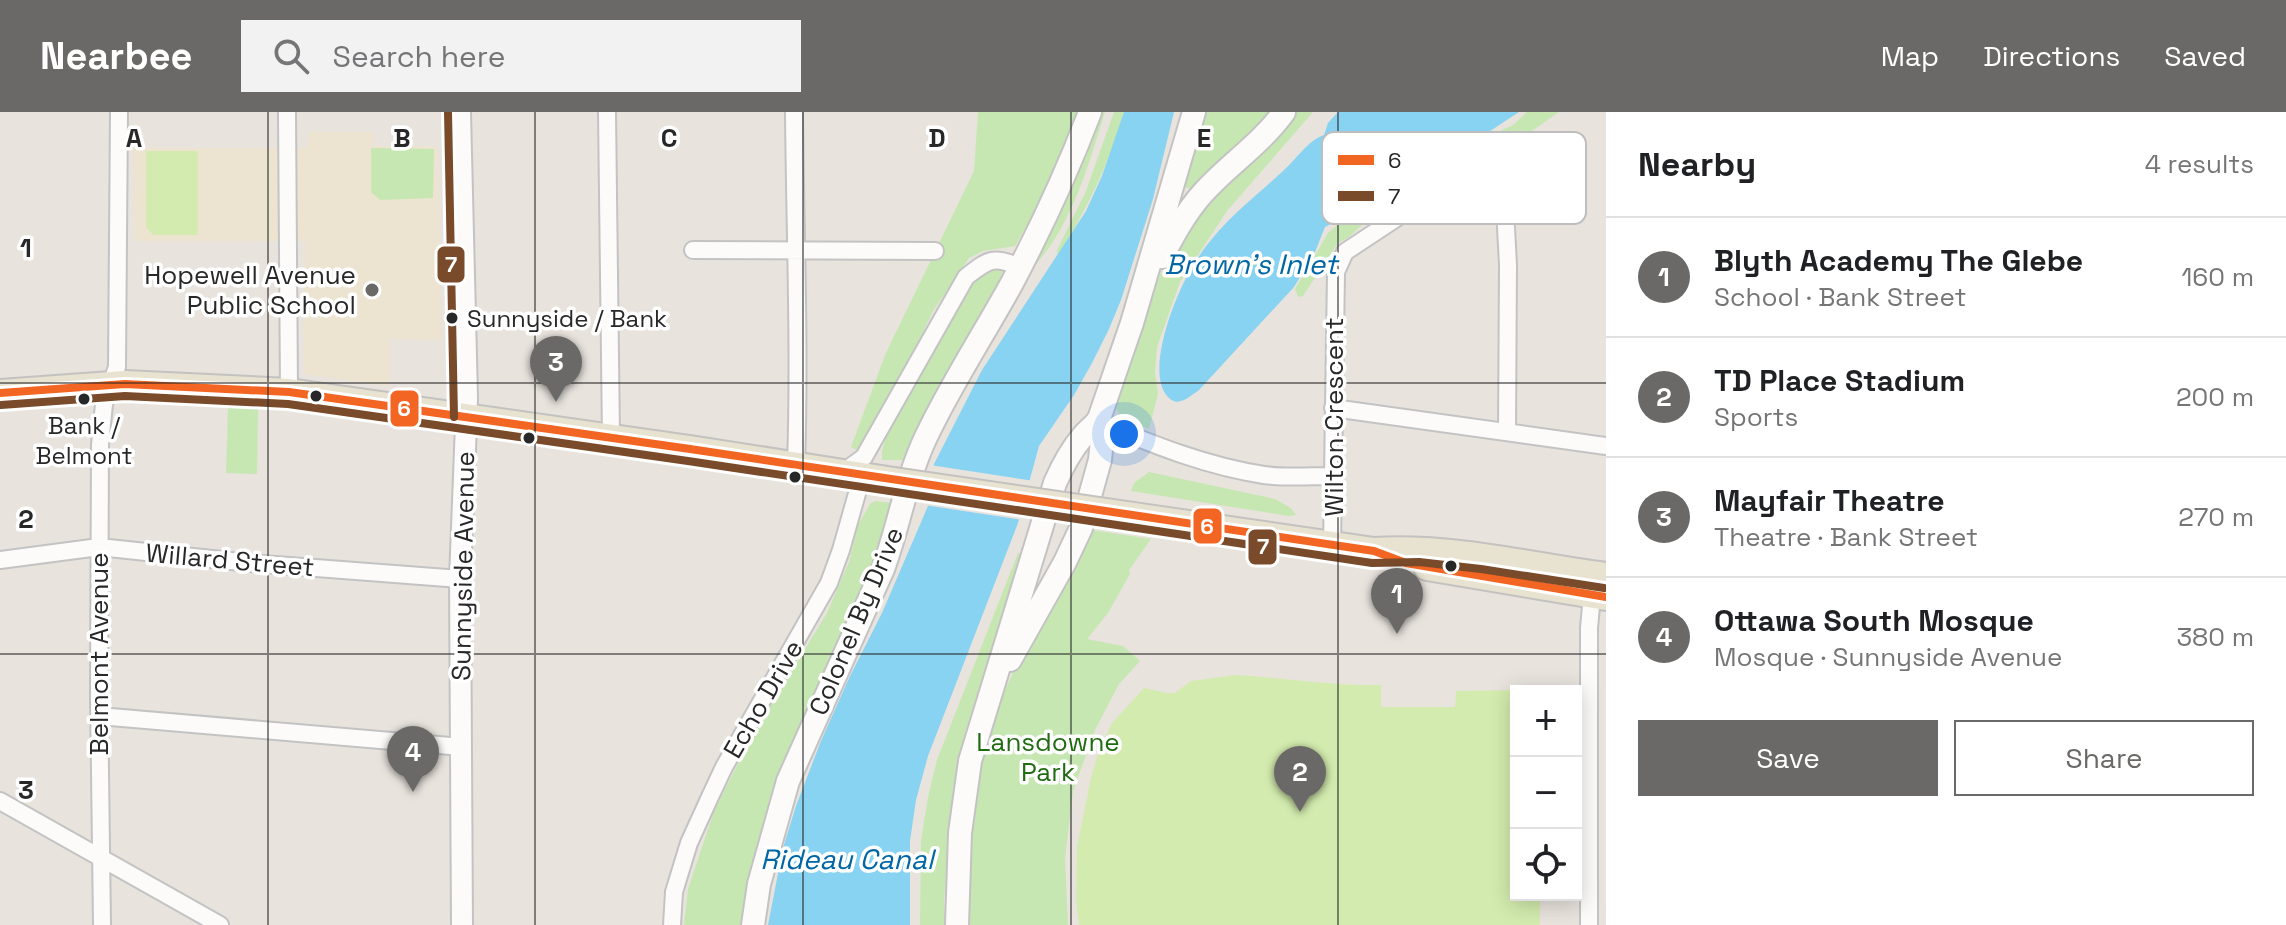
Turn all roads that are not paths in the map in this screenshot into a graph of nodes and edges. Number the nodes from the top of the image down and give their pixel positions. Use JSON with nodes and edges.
{"nodes":[{"id":1,"x":119,"y":112,"type":"edge"},
{"id":2,"x":287,"y":112,"type":"edge"},
{"id":3,"x":460,"y":112,"type":"edge"},
{"id":4,"x":607,"y":112,"type":"edge"},
{"id":5,"x":794,"y":112,"type":"edge"},
{"id":6,"x":1090,"y":112,"type":"edge"},
{"id":7,"x":1194,"y":112,"type":"edge"},
{"id":8,"x":1284,"y":112,"type":"edge"},
{"id":9,"x":1387,"y":224,"type":"edge"},
{"id":10,"x":1506,"y":224,"type":"edge"},
{"id":11,"x":693,"y":250,"type":"dead end"},
{"id":12,"x":795,"y":250,"type":"junction"},
{"id":13,"x":935,"y":251,"type":"dead end"},
{"id":14,"x":1020,"y":267,"type":"junction"},
{"id":15,"x":1132,"y":323,"type":"junction"},
{"id":16,"x":110,"y":384,"type":"junction"},
{"id":17,"x":289,"y":392,"type":"junction"},
{"id":18,"x":0,"y":393,"type":"edge"},
{"id":19,"x":1333,"y":408,"type":"junction"},
{"id":20,"x":466,"y":417,"type":"junction"},
{"id":21,"x":1098,"y":422,"type":"junction"},
{"id":22,"x":1507,"y":432,"type":"junction"},
{"id":23,"x":611,"y":438,"type":"junction"},
{"id":24,"x":1606,"y":446,"type":"edge"},
{"id":25,"x":796,"y":466,"type":"junction"},
{"id":26,"x":852,"y":475,"type":"junction"},
{"id":27,"x":1332,"y":476,"type":"junction"},
{"id":28,"x":1332,"y":545,"type":"junction"},
{"id":29,"x":99,"y":547,"type":"junction"},
{"id":30,"x":0,"y":560,"type":"edge"},
{"id":31,"x":460,"y":579,"type":"junction"},
{"id":32,"x":1599,"y":586,"type":"edge"},
{"id":33,"x":990,"y":695,"type":"junction"},
{"id":34,"x":99,"y":716,"type":"junction"},
{"id":35,"x":462,"y":747,"type":"junction"},
{"id":36,"x":0,"y":801,"type":"edge"},
{"id":37,"x":1598,"y":838,"type":"edge"},
{"id":38,"x":101,"y":858,"type":"junction"},
{"id":39,"x":102,"y":925,"type":"edge"},
{"id":40,"x":220,"y":925,"type":"edge"},
{"id":41,"x":462,"y":925,"type":"edge"},
{"id":42,"x":672,"y":925,"type":"edge"},
{"id":43,"x":753,"y":925,"type":"edge"},
{"id":44,"x":957,"y":925,"type":"edge"},
{"id":45,"x":1589,"y":925,"type":"edge"}],
"edges":[{"from":1,"to":16,"type":"street","name":"Belmont Avenue"},
{"from":2,"to":17,"type":"street"},
{"from":3,"to":20,"type":"street","name":"Sunnyside Avenue"},
{"from":4,"to":23,"type":"street"},
{"from":5,"to":12,"type":"street"},
{"from":6,"to":14,"type":"main road","name":"Colonel By Drive"},
{"from":7,"to":15,"type":"main road"},
{"from":8,"to":15,"type":"main road"},
{"from":9,"to":19,"type":"street","name":"Wilton Crescent"},
{"from":10,"to":22,"type":"street","name":"Wilton Crescent"},
{"from":11,"to":12,"type":"street"},
{"from":12,"to":13,"type":"street"},
{"from":12,"to":25,"type":"street"},
{"from":14,"to":26,"type":"street"},
{"from":14,"to":43,"type":"main road","name":"Colonel By Drive"},
{"from":15,"to":21,"type":"main road"},
{"from":16,"to":17,"type":"main road"},
{"from":16,"to":18,"type":"main road"},
{"from":16,"to":29,"type":"street","name":"Belmont Avenue"},
{"from":17,"to":20,"type":"main road"},
{"from":19,"to":22,"type":"street"},
{"from":19,"to":27,"type":"street","name":"Wilton Crescent"},
{"from":20,"to":23,"type":"main road"},
{"from":20,"to":31,"type":"street","name":"Sunnyside Avenue"},
{"from":21,"to":27,"type":"street"},
{"from":21,"to":33,"type":"main road"},
{"from":21,"to":33,"type":"main road"},
{"from":22,"to":24,"type":"street"},
{"from":23,"to":25,"type":"main road"},
{"from":25,"to":26,"type":"main road"},
{"from":26,"to":28,"type":"main road","bridge":true},
{"from":26,"to":42,"type":"street","name":"Echo Drive"},
{"from":27,"to":28,"type":"street","name":"Wilton Crescent"},
{"from":28,"to":32,"type":"main road"},
{"from":29,"to":30,"type":"street","name":"Willard Street"},
{"from":29,"to":31,"type":"street","name":"Willard Street"},
{"from":29,"to":34,"type":"street","name":"Belmont Avenue"},
{"from":31,"to":35,"type":"street","name":"Sunnyside Avenue"},
{"from":32,"to":37,"type":"street"},
{"from":33,"to":44,"type":"main road"},
{"from":34,"to":35,"type":"street"},
{"from":34,"to":38,"type":"street","name":"Belmont Avenue"},
{"from":35,"to":41,"type":"street","name":"Sunnyside Avenue"},
{"from":36,"to":38,"type":"street"},
{"from":37,"to":45,"type":"street"},
{"from":38,"to":39,"type":"street","name":"Belmont Avenue"},
{"from":38,"to":40,"type":"street"}]}
